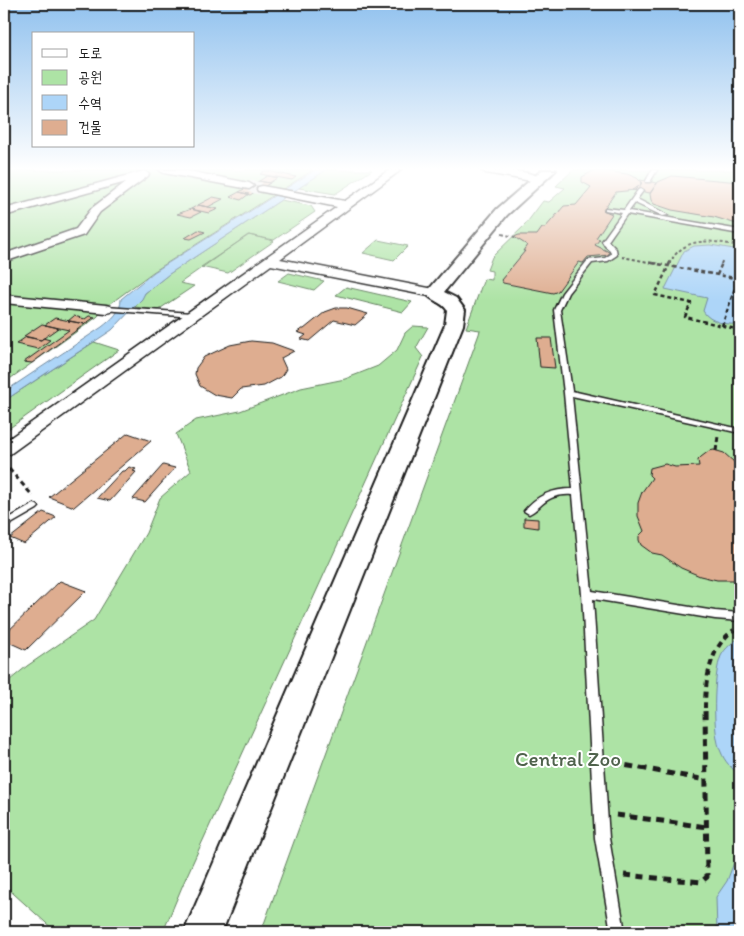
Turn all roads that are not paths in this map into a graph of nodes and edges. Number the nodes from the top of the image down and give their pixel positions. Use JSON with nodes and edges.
{"nodes":[{"id":1,"x":93,"y":214,"type":"edge"},
{"id":2,"x":335,"y":214,"type":"edge"},
{"id":3,"x":502,"y":214,"type":"edge"},
{"id":4,"x":623,"y":214,"type":"edge"},
{"id":5,"x":634,"y":214,"type":"edge"},
{"id":6,"x":662,"y":214,"type":"edge"},
{"id":7,"x":681,"y":222,"type":"junction"},
{"id":8,"x":740,"y":232,"type":"edge"},
{"id":9,"x":614,"y":255,"type":"joint"},
{"id":10,"x":4,"y":258,"type":"edge"},
{"id":11,"x":268,"y":261,"type":"junction"},
{"id":12,"x":434,"y":293,"type":"junction"},
{"id":13,"x":4,"y":299,"type":"edge"},
{"id":14,"x":106,"y":309,"type":"joint"},
{"id":15,"x":192,"y":314,"type":"junction"},
{"id":16,"x":568,"y":393,"type":"junction"},
{"id":17,"x":740,"y":430,"type":"edge"},
{"id":18,"x":4,"y":450,"type":"edge"},
{"id":19,"x":578,"y":492,"type":"junction"},
{"id":20,"x":34,"y":507,"type":"road end"},
{"id":21,"x":528,"y":510,"type":"dead end"},
{"id":22,"x":4,"y":525,"type":"edge"},
{"id":23,"x":587,"y":594,"type":"junction"},
{"id":24,"x":739,"y":622,"type":"edge"},
{"id":25,"x":203,"y":932,"type":"edge"},
{"id":26,"x":618,"y":932,"type":"edge"}],
"edges":[{"from":1,"to":10,"type":"street"},
{"from":2,"to":11,"type":"street"},
{"from":3,"to":12,"type":"street"},
{"from":4,"to":9,"type":"lane"},
{"from":5,"to":7,"type":"lane"},
{"from":6,"to":7,"type":"lane"},
{"from":7,"to":8,"type":"lane"},
{"from":9,"to":16,"type":"lane"},
{"from":11,"to":12,"type":"street"},
{"from":11,"to":15,"type":"street"},
{"from":12,"to":25,"type":"street"},
{"from":13,"to":14,"type":"street"},
{"from":14,"to":15,"type":"lane"},
{"from":15,"to":18,"type":"street"},
{"from":16,"to":17,"type":"lane"},
{"from":16,"to":19,"type":"lane"},
{"from":19,"to":21,"type":"lane"},
{"from":19,"to":23,"type":"lane"},
{"from":20,"to":22,"type":"lane"},
{"from":23,"to":24,"type":"lane"},
{"from":23,"to":26,"type":"lane"}]}
